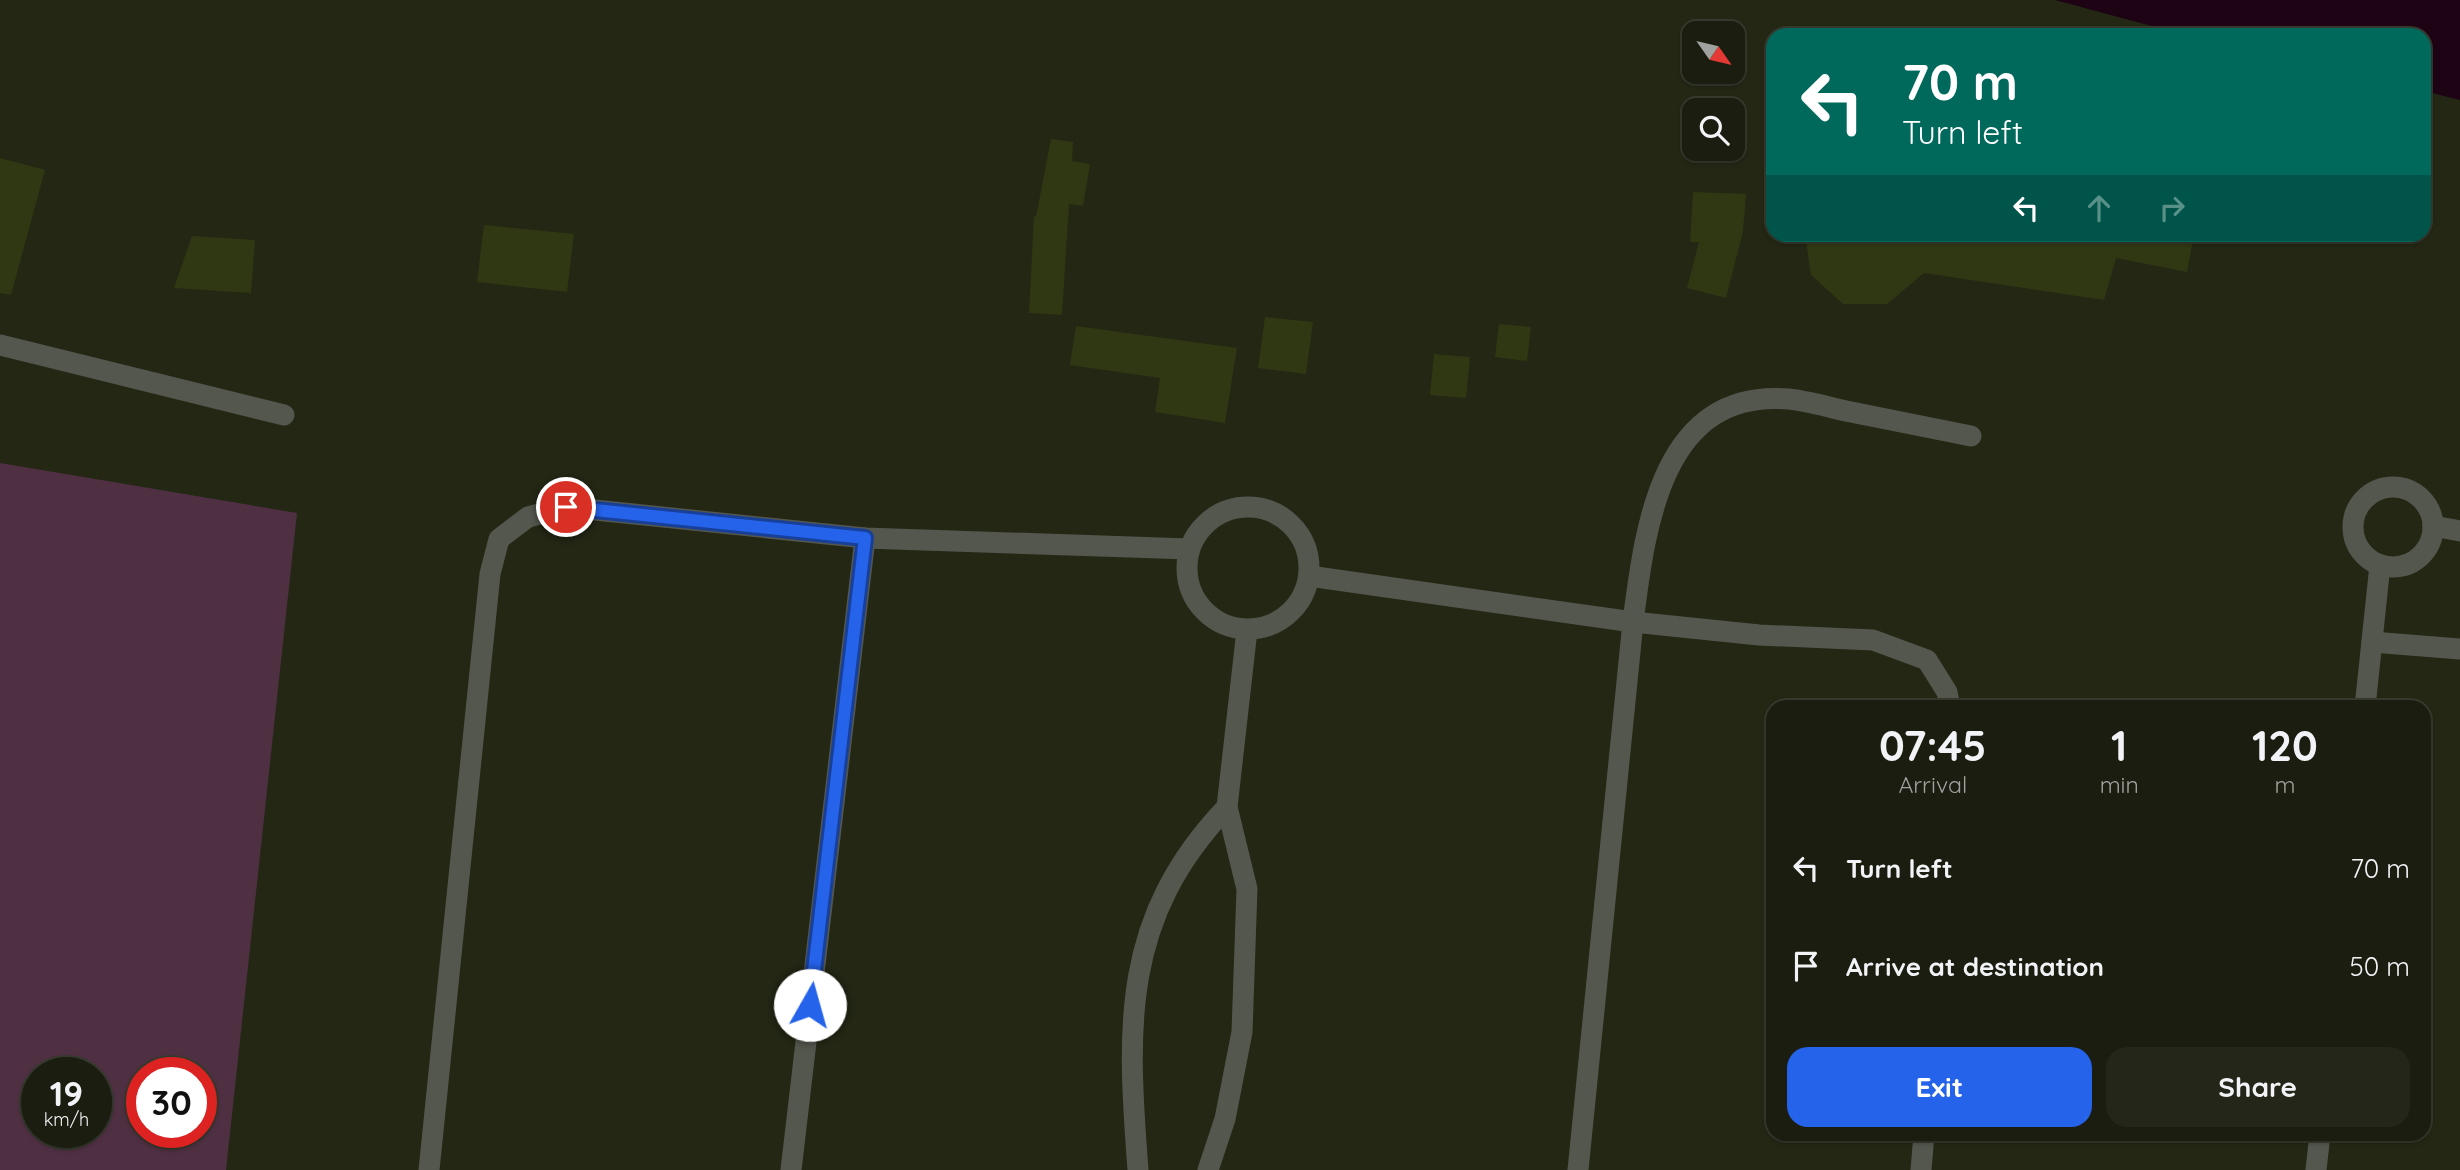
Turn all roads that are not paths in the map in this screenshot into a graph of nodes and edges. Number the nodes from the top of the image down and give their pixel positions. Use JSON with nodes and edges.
{"nodes":[{"id":1,"x":0,"y":345,"type":"edge"},
{"id":2,"x":284,"y":415,"type":"dead end"},
{"id":3,"x":1971,"y":436,"type":"dead end"},
{"id":4,"x":2433,"y":526,"type":"junction"},
{"id":5,"x":2460,"y":531,"type":"edge"},
{"id":6,"x":865,"y":538,"type":"junction"},
{"id":7,"x":1189,"y":549,"type":"junction"},
{"id":8,"x":2380,"y":565,"type":"junction"},
{"id":9,"x":1309,"y":576,"type":"junction"},
{"id":10,"x":1633,"y":622,"type":"junction"},
{"id":11,"x":1247,"y":630,"type":"junction"},
{"id":12,"x":2372,"y":642,"type":"junction"},
{"id":13,"x":2460,"y":649,"type":"edge"},
{"id":14,"x":1949,"y":700,"type":"edge"},
{"id":15,"x":2366,"y":700,"type":"edge"},
{"id":16,"x":1227,"y":807,"type":"junction"},
{"id":17,"x":1923,"y":1141,"type":"edge"},
{"id":18,"x":2319,"y":1141,"type":"edge"},
{"id":19,"x":429,"y":1170,"type":"edge"},
{"id":20,"x":791,"y":1170,"type":"edge"},
{"id":21,"x":1138,"y":1170,"type":"edge"},
{"id":22,"x":1208,"y":1170,"type":"edge"},
{"id":23,"x":1578,"y":1170,"type":"edge"},
{"id":24,"x":1921,"y":1170,"type":"edge"},
{"id":25,"x":2316,"y":1170,"type":"edge"}],
"edges":[{"from":1,"to":2,"type":"street"},
{"from":3,"to":10,"type":"street"},
{"from":4,"to":5,"type":"street"},
{"from":4,"to":8,"type":"street"},
{"from":4,"to":8,"type":"street"},
{"from":6,"to":7,"type":"street"},
{"from":6,"to":19,"type":"street"},
{"from":6,"to":20,"type":"street"},
{"from":7,"to":9,"type":"street"},
{"from":7,"to":11,"type":"street"},
{"from":8,"to":12,"type":"street"},
{"from":9,"to":10,"type":"street"},
{"from":9,"to":11,"type":"street"},
{"from":10,"to":14,"type":"street"},
{"from":10,"to":23,"type":"street"},
{"from":11,"to":16,"type":"street"},
{"from":12,"to":13,"type":"street"},
{"from":12,"to":15,"type":"street"},
{"from":16,"to":21,"type":"street"},
{"from":16,"to":22,"type":"street"},
{"from":17,"to":24,"type":"street"},
{"from":18,"to":25,"type":"street"}]}
